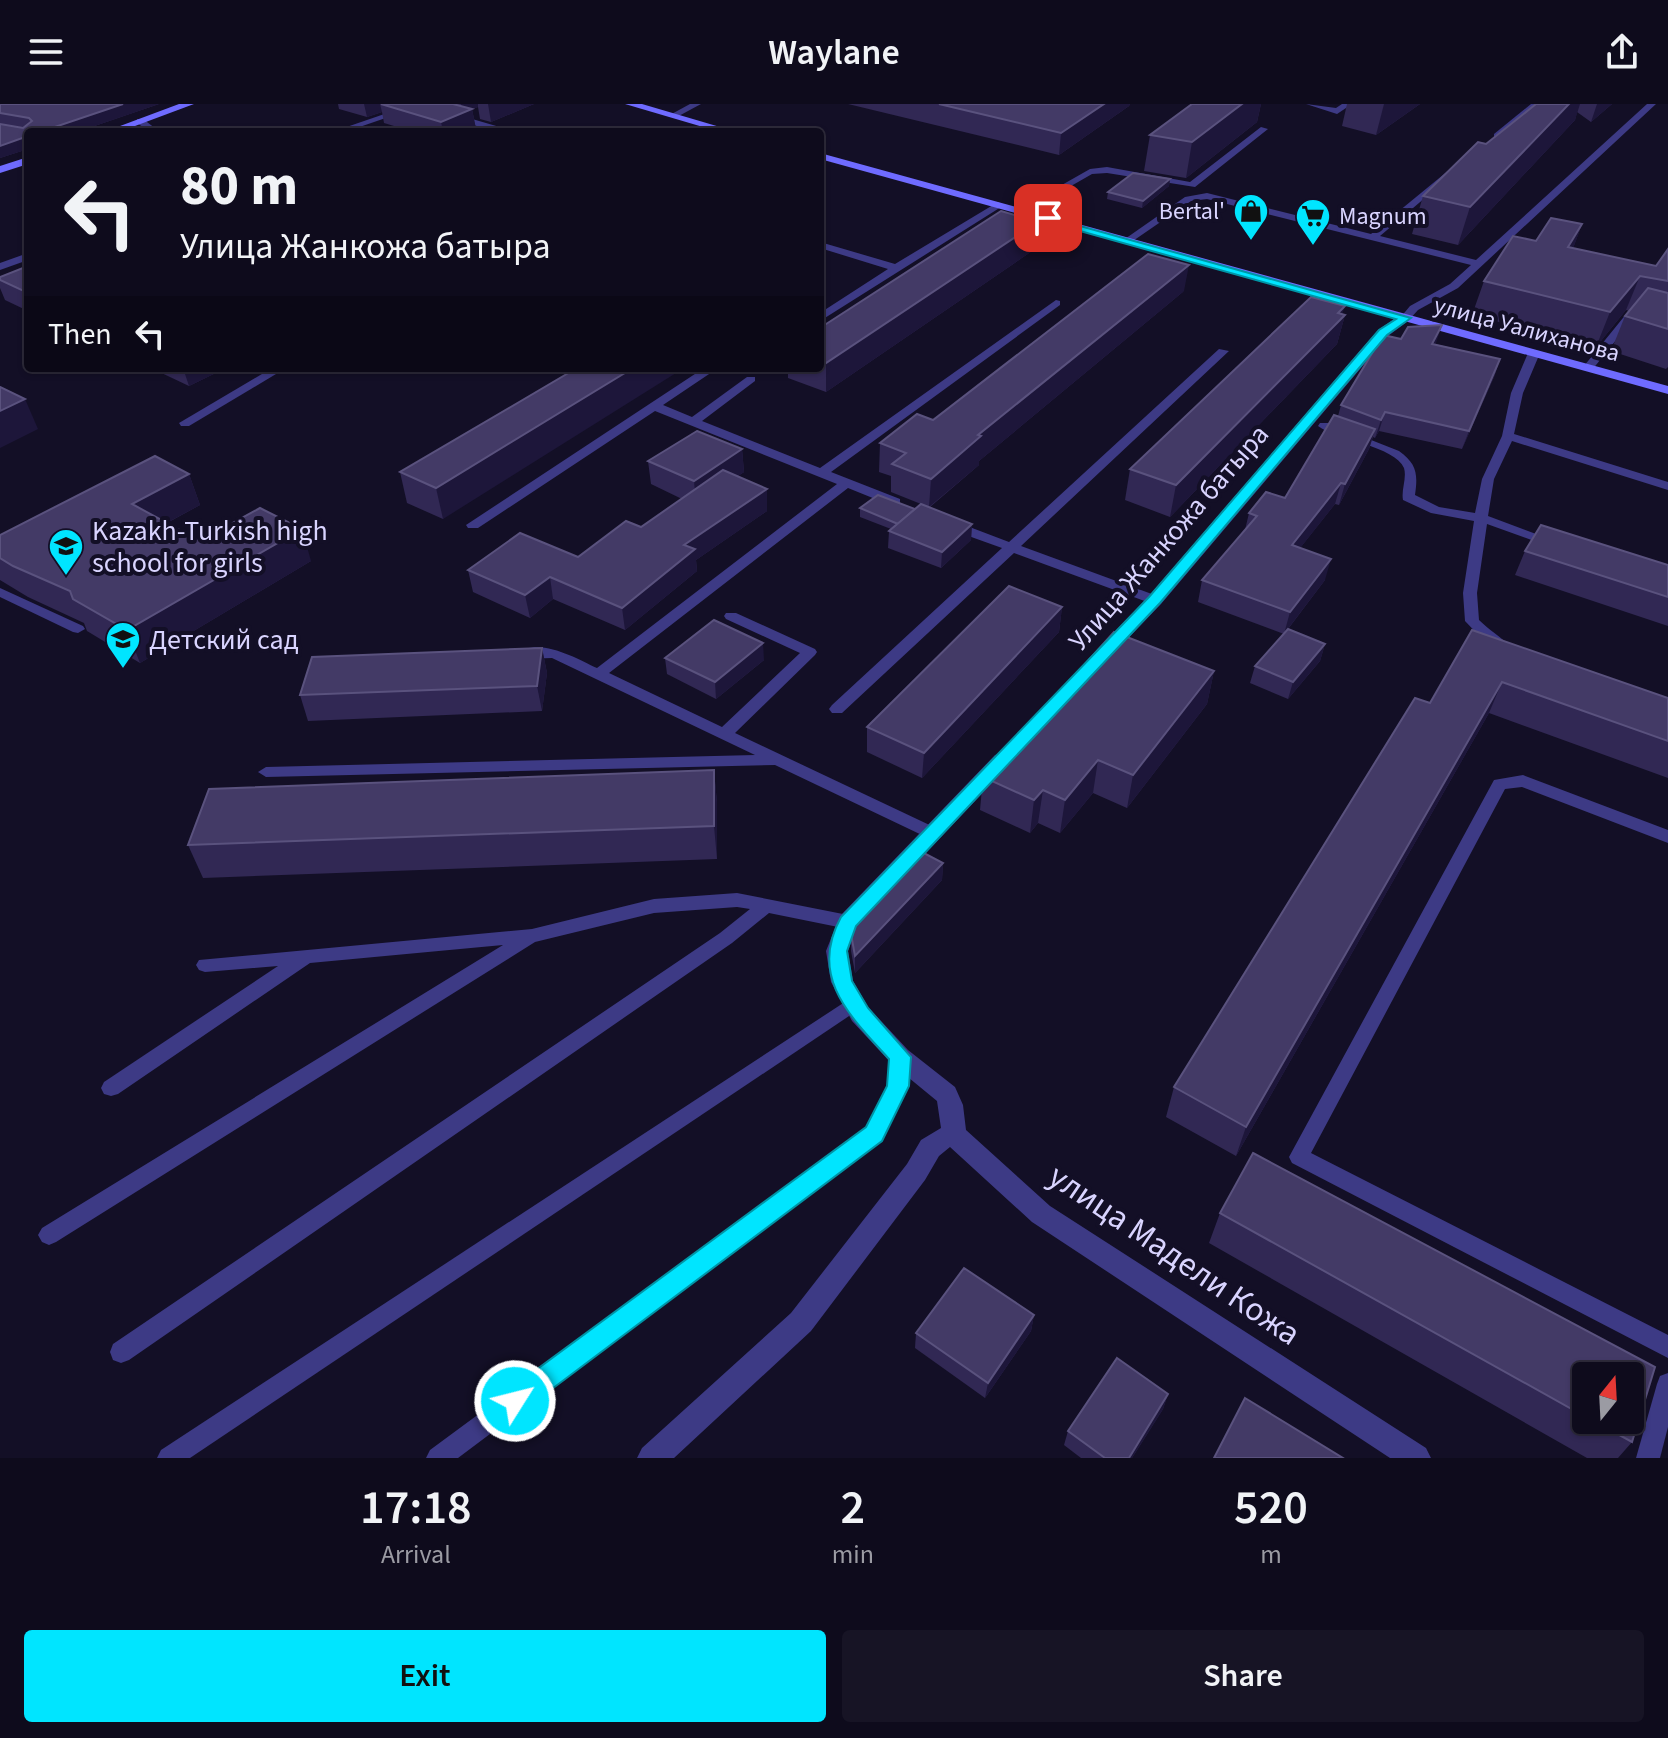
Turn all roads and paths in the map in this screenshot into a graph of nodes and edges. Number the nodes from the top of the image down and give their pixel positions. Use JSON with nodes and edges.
{"nodes":[{"id":1,"x":189,"y":104,"type":"edge"},
{"id":2,"x":630,"y":104,"type":"edge"},
{"id":3,"x":697,"y":104,"type":"edge"},
{"id":4,"x":1310,"y":104,"type":"edge"},
{"id":5,"x":1348,"y":104,"type":"edge"},
{"id":6,"x":1536,"y":104,"type":"edge"},
{"id":7,"x":1652,"y":104,"type":"edge"},
{"id":8,"x":419,"y":106,"type":"edge"},
{"id":9,"x":476,"y":114,"type":"dead end"},
{"id":10,"x":449,"y":115,"type":"edge"},
{"id":11,"x":672,"y":116,"type":"junction"},
{"id":12,"x":464,"y":119,"type":"junction"},
{"id":13,"x":140,"y":121,"type":"junction"},
{"id":14,"x":120,"y":128,"type":"edge"},
{"id":15,"x":150,"y":128,"type":"edge"},
{"id":16,"x":349,"y":128,"type":"edge"},
{"id":17,"x":492,"y":128,"type":"edge"},
{"id":18,"x":717,"y":128,"type":"edge"},
{"id":19,"x":1264,"y":129,"type":"dead end"},
{"id":20,"x":1489,"y":142,"type":"edge"},
{"id":21,"x":824,"y":157,"type":"edge"},
{"id":22,"x":24,"y":161,"type":"edge"},
{"id":23,"x":0,"y":170,"type":"edge"},
{"id":24,"x":1449,"y":173,"type":"edge"},
{"id":25,"x":998,"y":205,"type":"junction"},
{"id":26,"x":1021,"y":211,"type":"junction"},
{"id":27,"x":1372,"y":238,"type":"junction"},
{"id":28,"x":1127,"y":241,"type":"junction"},
{"id":29,"x":824,"y":246,"type":"edge"},
{"id":30,"x":24,"y":258,"type":"edge"},
{"id":31,"x":1478,"y":264,"type":"junction"},
{"id":32,"x":0,"y":267,"type":"edge"},
{"id":33,"x":896,"y":268,"type":"junction"},
{"id":34,"x":1056,"y":303,"type":"dead end"},
{"id":35,"x":824,"y":315,"type":"edge"},
{"id":36,"x":1405,"y":318,"type":"junction"},
{"id":37,"x":1668,"y":325,"type":"edge"},
{"id":38,"x":1223,"y":351,"type":"dead end"},
{"id":39,"x":1534,"y":353,"type":"junction"},
{"id":40,"x":1588,"y":368,"type":"junction"},
{"id":41,"x":273,"y":372,"type":"edge"},
{"id":42,"x":706,"y":372,"type":"edge"},
{"id":43,"x":751,"y":379,"type":"dead end"},
{"id":44,"x":1668,"y":390,"type":"edge"},
{"id":45,"x":654,"y":406,"type":"junction"},
{"id":46,"x":693,"y":422,"type":"junction"},
{"id":47,"x":185,"y":423,"type":"dead end"},
{"id":48,"x":1324,"y":426,"type":"edge"},
{"id":49,"x":1508,"y":436,"type":"junction"},
{"id":50,"x":821,"y":473,"type":"junction"},
{"id":51,"x":846,"y":483,"type":"junction"},
{"id":52,"x":1668,"y":486,"type":"edge"},
{"id":53,"x":915,"y":510,"type":"edge"},
{"id":54,"x":1481,"y":518,"type":"junction"},
{"id":55,"x":942,"y":521,"type":"edge"},
{"id":56,"x":473,"y":525,"type":"dead end"},
{"id":57,"x":1011,"y":548,"type":"junction"},
{"id":58,"x":1567,"y":548,"type":"edge"},
{"id":59,"x":0,"y":592,"type":"edge"},
{"id":60,"x":1155,"y":600,"type":"junction"},
{"id":61,"x":731,"y":616,"type":"dead end"},
{"id":62,"x":78,"y":629,"type":"edge"},
{"id":63,"x":1522,"y":652,"type":"edge"},
{"id":64,"x":509,"y":654,"type":"edge"},
{"id":65,"x":1091,"y":667,"type":"edge"},
{"id":66,"x":599,"y":674,"type":"junction"},
{"id":67,"x":837,"y":709,"type":"dead end"},
{"id":68,"x":724,"y":734,"type":"junction"},
{"id":69,"x":1017,"y":744,"type":"edge"},
{"id":70,"x":778,"y":760,"type":"junction"},
{"id":71,"x":266,"y":772,"type":"dead end"},
{"id":72,"x":932,"y":833,"type":"junction"},
{"id":73,"x":1668,"y":837,"type":"edge"},
{"id":74,"x":766,"y":906,"type":"junction"},
{"id":75,"x":848,"y":922,"type":"junction"},
{"id":76,"x":532,"y":936,"type":"junction"},
{"id":77,"x":307,"y":956,"type":"junction"},
{"id":78,"x":205,"y":965,"type":"dead end"},
{"id":79,"x":854,"y":1003,"type":"junction"},
{"id":80,"x":900,"y":1057,"type":"junction"},
{"id":81,"x":111,"y":1088,"type":"dead end"},
{"id":82,"x":954,"y":1135,"type":"junction"},
{"id":83,"x":49,"y":1235,"type":"dead end"},
{"id":84,"x":1668,"y":1347,"type":"edge"},
{"id":85,"x":121,"y":1352,"type":"dead end"},
{"id":86,"x":1668,"y":1384,"type":"edge"},
{"id":87,"x":169,"y":1458,"type":"edge"},
{"id":88,"x":438,"y":1458,"type":"edge"},
{"id":89,"x":652,"y":1458,"type":"edge"},
{"id":90,"x":1416,"y":1458,"type":"edge"},
{"id":91,"x":1648,"y":1458,"type":"edge"}],
"edges":[{"from":1,"to":13,"type":"main road"},
{"from":2,"to":11,"type":"main road"},
{"from":3,"to":11,"type":"lane"},
{"from":4,"to":5,"type":"lane"},
{"from":6,"to":20,"type":"lane"},
{"from":7,"to":31,"type":"lane"},
{"from":8,"to":16,"type":"lane"},
{"from":9,"to":12,"type":"lane"},
{"from":10,"to":12,"type":"lane"},
{"from":11,"to":18,"type":"main road"},
{"from":12,"to":17,"type":"lane"},
{"from":13,"to":14,"type":"main road"},
{"from":13,"to":15,"type":"lane"},
{"from":19,"to":26,"type":"lane"},
{"from":21,"to":25,"type":"main road","name":"улица Уалиханова"},
{"from":22,"to":23,"type":"main road"},
{"from":24,"to":27,"type":"lane"},
{"from":25,"to":26,"type":"main road","name":"улица Уалиханова"},
{"from":25,"to":33,"type":"lane"},
{"from":26,"to":28,"type":"main road","name":"улица Уалиханова"},
{"from":27,"to":28,"type":"lane"},
{"from":27,"to":31,"type":"lane"},
{"from":28,"to":36,"type":"main road","name":"улица Уалиханова"},
{"from":29,"to":33,"type":"lane"},
{"from":30,"to":32,"type":"lane"},
{"from":31,"to":36,"type":"lane"},
{"from":33,"to":35,"type":"lane"},
{"from":34,"to":50,"type":"lane"},
{"from":36,"to":39,"type":"main road","name":"улица Уалиханова"},
{"from":36,"to":60,"type":"street","name":"Улица Жанкожа батыра"},
{"from":37,"to":40,"type":"lane"},
{"from":38,"to":57,"type":"lane"},
{"from":39,"to":40,"type":"main road","name":"улица Уалиханова"},
{"from":39,"to":49,"type":"lane"},
{"from":40,"to":44,"type":"main road","name":"улица Уалиханова"},
{"from":41,"to":47,"type":"lane"},
{"from":42,"to":45,"type":"lane"},
{"from":43,"to":46,"type":"lane"},
{"from":45,"to":46,"type":"lane"},
{"from":45,"to":56,"type":"lane"},
{"from":46,"to":50,"type":"lane"},
{"from":48,"to":54,"type":"lane"},
{"from":49,"to":52,"type":"lane"},
{"from":49,"to":54,"type":"lane"},
{"from":50,"to":51,"type":"lane"},
{"from":51,"to":53,"type":"lane"},
{"from":51,"to":66,"type":"lane"},
{"from":54,"to":58,"type":"lane"},
{"from":54,"to":63,"type":"lane"},
{"from":55,"to":57,"type":"lane"},
{"from":57,"to":60,"type":"lane"},
{"from":57,"to":67,"type":"lane"},
{"from":59,"to":62,"type":"lane"},
{"from":60,"to":65,"type":"street","name":"Улица Жанкожа батыра"},
{"from":61,"to":68,"type":"lane"},
{"from":64,"to":66,"type":"lane"},
{"from":66,"to":68,"type":"lane"},
{"from":68,"to":70,"type":"lane"},
{"from":69,"to":72,"type":"street"},
{"from":70,"to":71,"type":"lane"},
{"from":70,"to":72,"type":"lane"},
{"from":72,"to":75,"type":"street"},
{"from":73,"to":84,"type":"lane"},
{"from":74,"to":75,"type":"lane"},
{"from":74,"to":76,"type":"lane"},
{"from":74,"to":85,"type":"lane"},
{"from":75,"to":79,"type":"street"},
{"from":76,"to":77,"type":"lane"},
{"from":76,"to":83,"type":"lane"},
{"from":77,"to":78,"type":"lane"},
{"from":77,"to":81,"type":"lane"},
{"from":79,"to":80,"type":"street"},
{"from":79,"to":87,"type":"lane"},
{"from":80,"to":82,"type":"street"},
{"from":80,"to":88,"type":"lane"},
{"from":82,"to":89,"type":"street"},
{"from":82,"to":90,"type":"street","name":"улица Мадели Кожа"},
{"from":86,"to":91,"type":"lane"}]}
